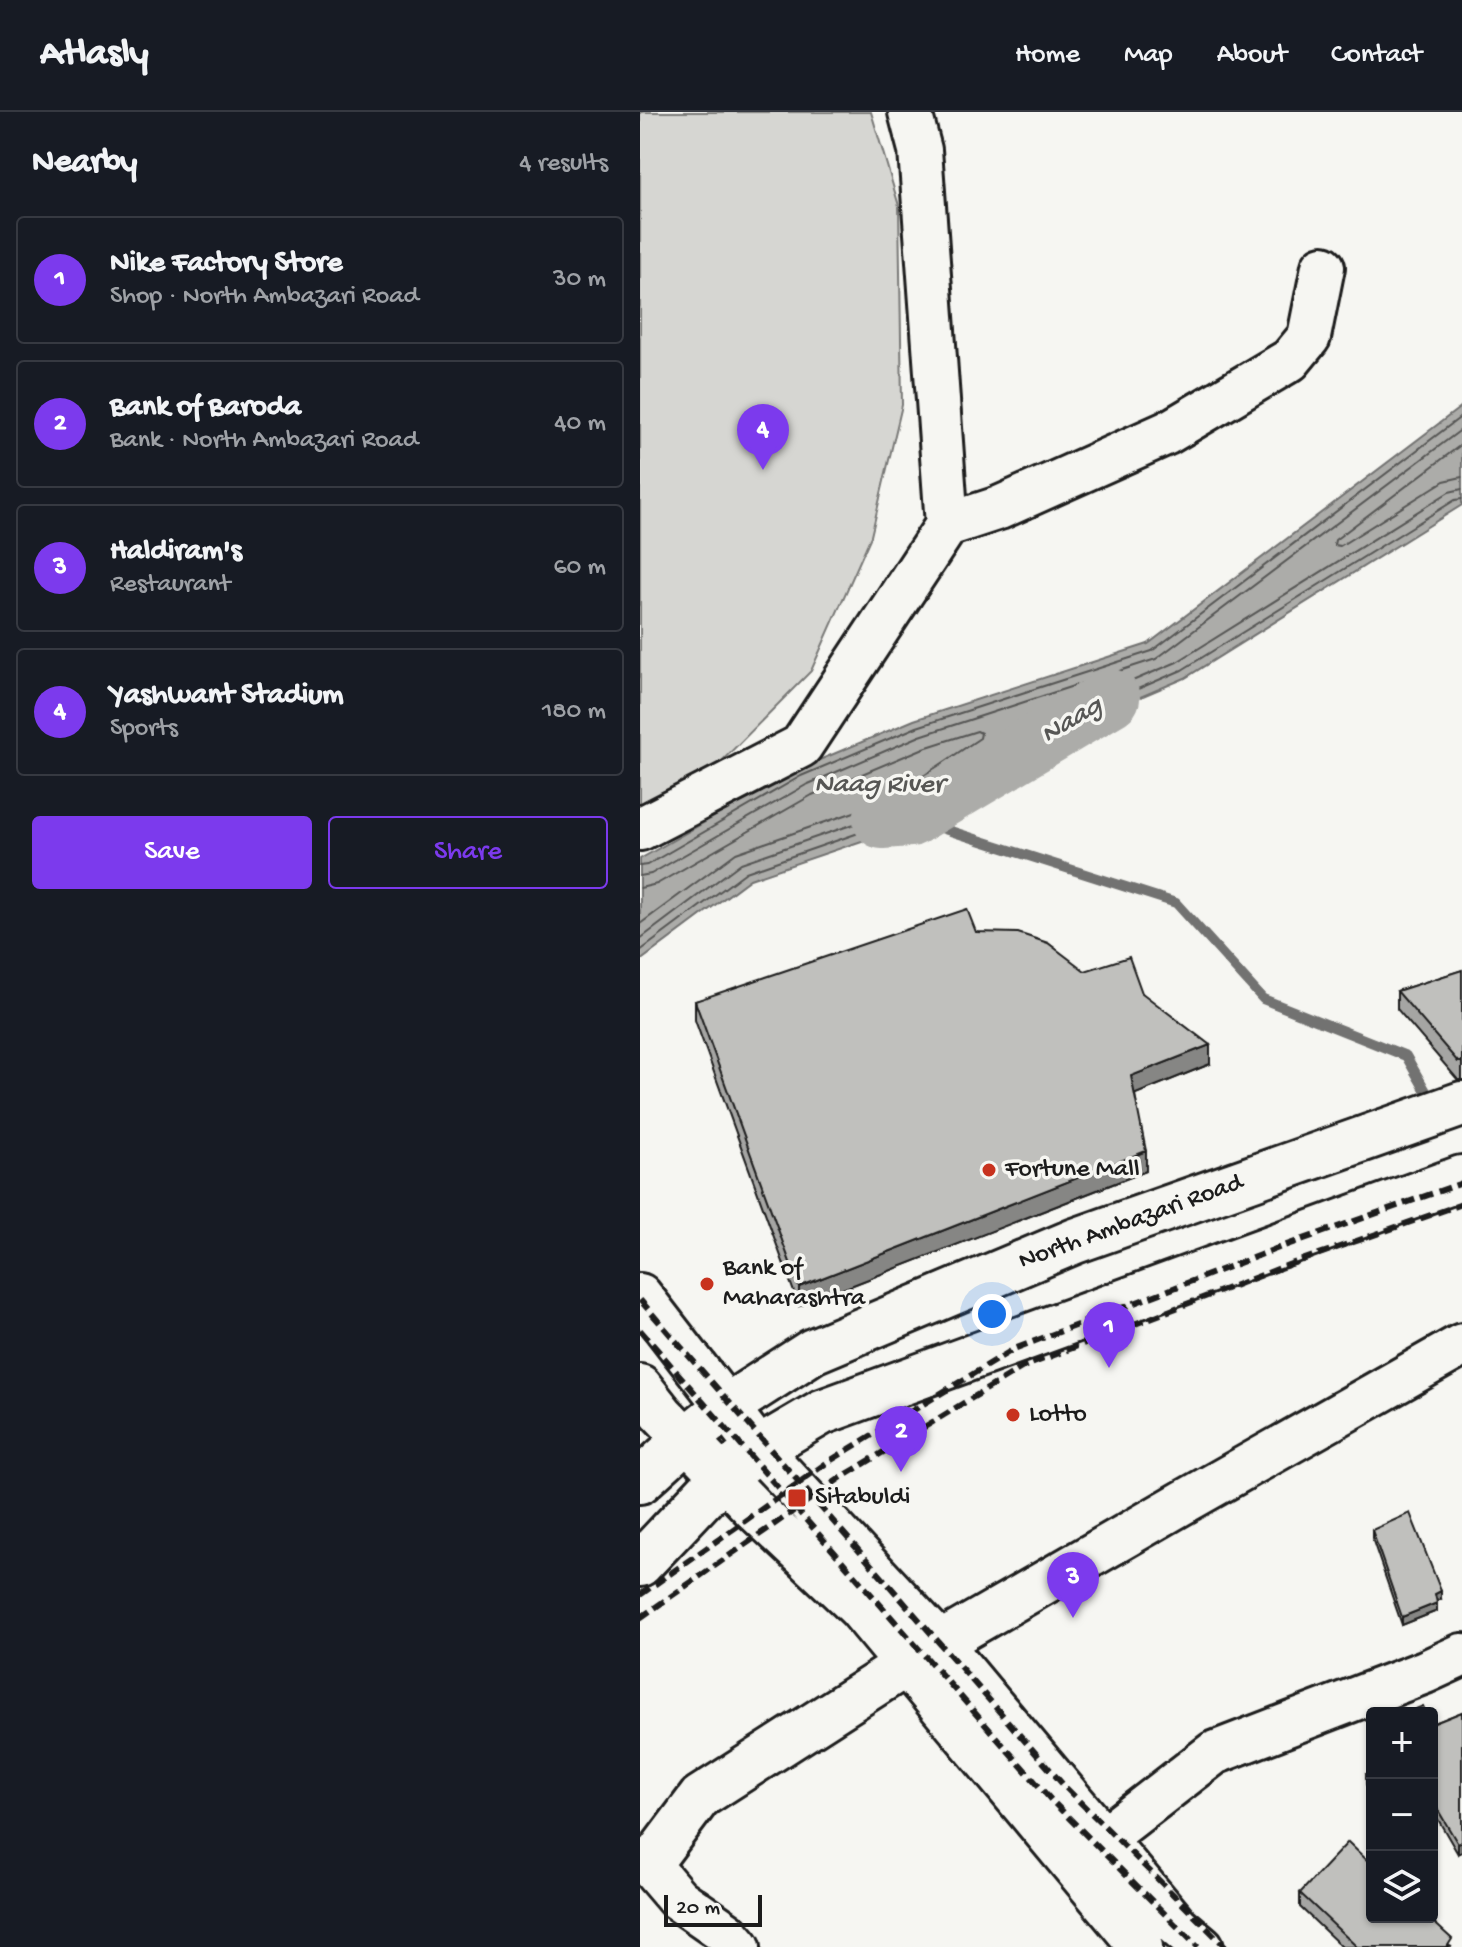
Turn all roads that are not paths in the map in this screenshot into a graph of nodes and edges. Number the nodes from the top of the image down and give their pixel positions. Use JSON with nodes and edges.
{"nodes":[{"id":1,"x":910,"y":112,"type":"edge"},
{"id":2,"x":1323,"y":267,"type":"dead end"},
{"id":3,"x":947,"y":525,"type":"junction"},
{"id":4,"x":640,"y":829,"type":"edge"},
{"id":5,"x":1462,"y":1104,"type":"edge"},
{"id":6,"x":1462,"y":1178,"type":"edge"},
{"id":7,"x":640,"y":1295,"type":"edge"},
{"id":8,"x":1462,"y":1345,"type":"edge"},
{"id":9,"x":640,"y":1386,"type":"edge"},
{"id":10,"x":726,"y":1407,"type":"junction"},
{"id":11,"x":686,"y":1439,"type":"junction"},
{"id":12,"x":759,"y":1449,"type":"junction"},
{"id":13,"x":722,"y":1477,"type":"junction"},
{"id":14,"x":640,"y":1481,"type":"edge"},
{"id":15,"x":640,"y":1564,"type":"edge"},
{"id":16,"x":923,"y":1654,"type":"junction"},
{"id":17,"x":1462,"y":1655,"type":"edge"},
{"id":18,"x":1103,"y":1839,"type":"junction"},
{"id":19,"x":739,"y":1947,"type":"edge"},
{"id":20,"x":1141,"y":1947,"type":"edge"},
{"id":21,"x":1202,"y":1947,"type":"edge"}],
"edges":[{"from":1,"to":3,"type":"street"},
{"from":2,"to":3,"type":"street"},
{"from":3,"to":4,"type":"street"},
{"from":5,"to":10,"type":"main road","name":"North Ambazari Road"},
{"from":6,"to":12,"type":"main road"},
{"from":7,"to":10,"type":"street"},
{"from":8,"to":16,"type":"street"},
{"from":9,"to":11,"type":"street"},
{"from":10,"to":11,"type":"main road","name":"North Ambazari Road"},
{"from":10,"to":12,"type":"street"},
{"from":11,"to":13,"type":"street"},
{"from":11,"to":14,"type":"main road","name":"North Ambazari Road"},
{"from":12,"to":13,"type":"main road"},
{"from":12,"to":16,"type":"street"},
{"from":13,"to":15,"type":"main road"},
{"from":13,"to":16,"type":"street"},
{"from":16,"to":18,"type":"street"},
{"from":16,"to":19,"type":"street"},
{"from":16,"to":20,"type":"street"},
{"from":17,"to":18,"type":"street"},
{"from":18,"to":21,"type":"street"}]}
